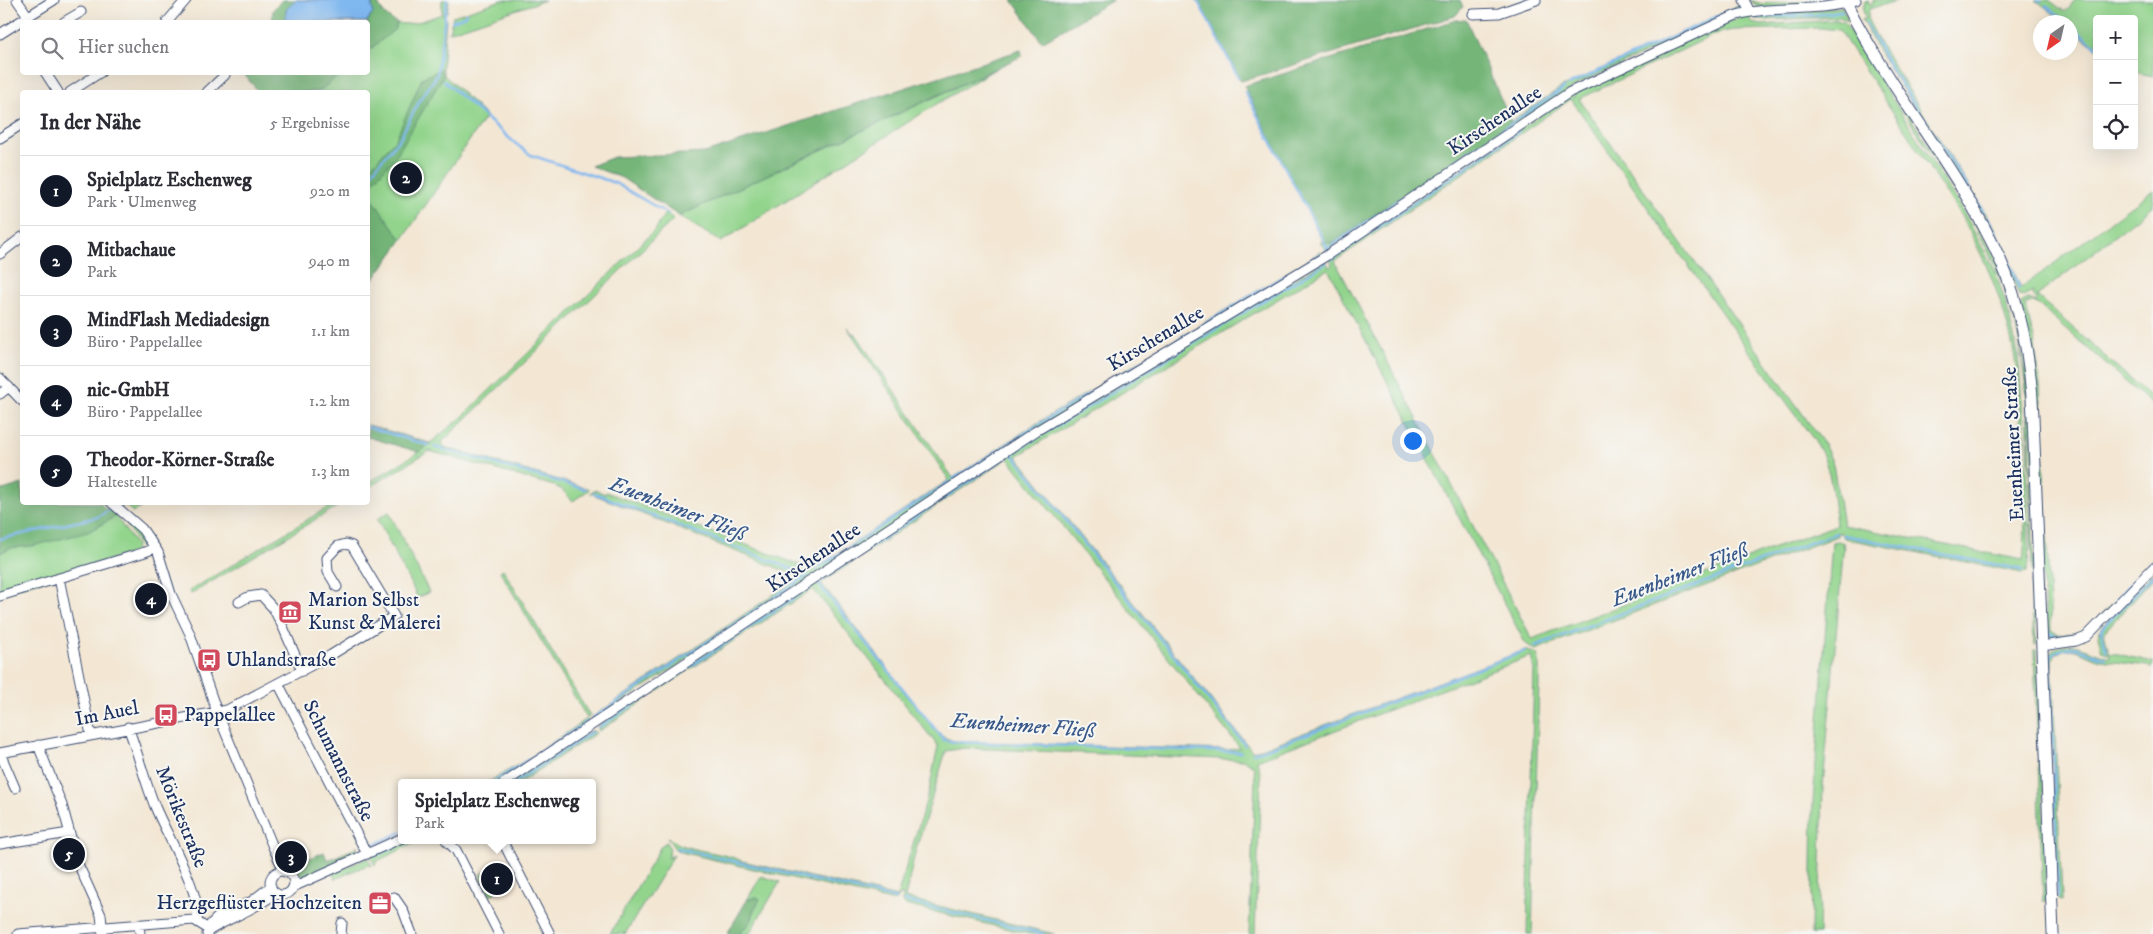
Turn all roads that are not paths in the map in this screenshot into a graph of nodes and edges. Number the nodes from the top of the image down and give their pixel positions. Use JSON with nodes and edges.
{"nodes":[{"id":1,"x":16,"y":0,"type":"edge"},
{"id":2,"x":54,"y":0,"type":"edge"},
{"id":3,"x":186,"y":0,"type":"edge"},
{"id":4,"x":1536,"y":0,"type":"edge"},
{"id":5,"x":1744,"y":0,"type":"edge"},
{"id":6,"x":1849,"y":1,"type":"edge"},
{"id":7,"x":81,"y":12,"type":"dead end"},
{"id":8,"x":1750,"y":12,"type":"junction"},
{"id":9,"x":1473,"y":14,"type":"dead end"},
{"id":10,"x":28,"y":16,"type":"junction"},
{"id":11,"x":22,"y":20,"type":"edge"},
{"id":12,"x":67,"y":20,"type":"edge"},
{"id":13,"x":169,"y":20,"type":"edge"},
{"id":14,"x":20,"y":21,"type":"edge"},
{"id":15,"x":0,"y":34,"type":"edge"},
{"id":16,"x":48,"y":75,"type":"edge"},
{"id":17,"x":94,"y":75,"type":"edge"},
{"id":18,"x":224,"y":75,"type":"dead end"},
{"id":19,"x":57,"y":90,"type":"edge"},
{"id":20,"x":73,"y":90,"type":"edge"},
{"id":21,"x":209,"y":90,"type":"edge"},
{"id":22,"x":20,"y":125,"type":"edge"},
{"id":23,"x":1,"y":135,"type":"edge"},
{"id":24,"x":20,"y":239,"type":"edge"},
{"id":25,"x":0,"y":254,"type":"edge"},
{"id":26,"x":0,"y":378,"type":"edge"},
{"id":27,"x":16,"y":390,"type":"edge"},
{"id":28,"x":0,"y":394,"type":"edge"},
{"id":29,"x":114,"y":505,"type":"edge"},
{"id":30,"x":155,"y":548,"type":"junction"},
{"id":31,"x":2153,"y":568,"type":"edge"},
{"id":32,"x":59,"y":578,"type":"junction"},
{"id":33,"x":337,"y":587,"type":"dead end"},
{"id":34,"x":0,"y":596,"type":"edge"},
{"id":35,"x":240,"y":602,"type":"dead end"},
{"id":36,"x":2042,"y":646,"type":"junction"},
{"id":37,"x":302,"y":671,"type":"junction"},
{"id":38,"x":278,"y":683,"type":"junction"},
{"id":39,"x":217,"y":712,"type":"junction"},
{"id":40,"x":128,"y":727,"type":"junction"},
{"id":41,"x":91,"y":735,"type":"junction"},
{"id":42,"x":38,"y":745,"type":"junction"},
{"id":43,"x":0,"y":753,"type":"edge"},
{"id":44,"x":510,"y":779,"type":"edge"},
{"id":45,"x":15,"y":788,"type":"dead end"},
{"id":46,"x":69,"y":833,"type":"junction"},
{"id":47,"x":398,"y":840,"type":"edge"},
{"id":48,"x":0,"y":844,"type":"edge"},
{"id":49,"x":450,"y":844,"type":"edge"},
{"id":50,"x":504,"y":844,"type":"edge"},
{"id":51,"x":273,"y":847,"type":"junction"},
{"id":52,"x":367,"y":854,"type":"junction"},
{"id":53,"x":275,"y":874,"type":"junction"},
{"id":54,"x":288,"y":874,"type":"junction"},
{"id":55,"x":314,"y":877,"type":"junction"},
{"id":56,"x":293,"y":887,"type":"junction"},
{"id":57,"x":274,"y":890,"type":"junction"},
{"id":58,"x":394,"y":897,"type":"dead end"},
{"id":59,"x":197,"y":920,"type":"junction"},
{"id":60,"x":342,"y":923,"type":"dead end"},
{"id":61,"x":140,"y":924,"type":"junction"},
{"id":62,"x":103,"y":930,"type":"edge"},
{"id":63,"x":208,"y":932,"type":"edge"},
{"id":64,"x":18,"y":934,"type":"edge"},
{"id":65,"x":140,"y":934,"type":"edge"},
{"id":66,"x":341,"y":934,"type":"edge"},
{"id":67,"x":412,"y":934,"type":"edge"},
{"id":68,"x":499,"y":934,"type":"edge"},
{"id":69,"x":550,"y":934,"type":"edge"},
{"id":70,"x":2053,"y":934,"type":"edge"}],
"edges":[{"from":1,"to":10,"type":"street"},
{"from":2,"to":10,"type":"street"},
{"from":3,"to":13,"type":"street"},
{"from":4,"to":9,"type":"street"},
{"from":5,"to":8,"type":"street"},
{"from":6,"to":8,"type":"street","name":"Kirschenallee"},
{"from":6,"to":36,"type":"main road","name":"Euenheimer Straße"},
{"from":7,"to":12,"type":"street"},
{"from":8,"to":44,"type":"street","name":"Kirschenallee"},
{"from":10,"to":11,"type":"street"},
{"from":14,"to":15,"type":"street"},
{"from":16,"to":19,"type":"street"},
{"from":17,"to":20,"type":"street"},
{"from":18,"to":21,"type":"street"},
{"from":22,"to":23,"type":"street"},
{"from":24,"to":25,"type":"street"},
{"from":26,"to":27,"type":"street"},
{"from":27,"to":28,"type":"street"},
{"from":29,"to":30,"type":"street"},
{"from":30,"to":32,"type":"street"},
{"from":30,"to":39,"type":"street"},
{"from":31,"to":36,"type":"street"},
{"from":32,"to":34,"type":"street"},
{"from":32,"to":41,"type":"street"},
{"from":33,"to":37,"type":"street","name":"Im Auel"},
{"from":35,"to":37,"type":"street"},
{"from":36,"to":70,"type":"main road","name":"Euenheimer Straße"},
{"from":37,"to":38,"type":"street","name":"Im Auel"},
{"from":38,"to":39,"type":"street","name":"Im Auel"},
{"from":38,"to":52,"type":"street","name":"Schumannstraße"},
{"from":39,"to":40,"type":"street","name":"Im Auel"},
{"from":39,"to":51,"type":"street"},
{"from":40,"to":41,"type":"street","name":"Im Auel"},
{"from":40,"to":59,"type":"street","name":"Mörikestraße"},
{"from":41,"to":42,"type":"street","name":"Im Auel"},
{"from":42,"to":43,"type":"street","name":"Im Auel"},
{"from":42,"to":46,"type":"street"},
{"from":43,"to":45,"type":"street","name":"Im Auel"},
{"from":46,"to":48,"type":"street"},
{"from":46,"to":62,"type":"street"},
{"from":47,"to":52,"type":"street"},
{"from":49,"to":68,"type":"street"},
{"from":50,"to":69,"type":"street"},
{"from":51,"to":53,"type":"street"},
{"from":51,"to":54,"type":"street"},
{"from":52,"to":55,"type":"street"},
{"from":53,"to":54,"type":"street"},
{"from":53,"to":57,"type":"street"},
{"from":54,"to":55,"type":"street"},
{"from":54,"to":56,"type":"street"},
{"from":55,"to":56,"type":"street"},
{"from":56,"to":57,"type":"street"},
{"from":57,"to":63,"type":"street"},
{"from":58,"to":67,"type":"street"},
{"from":59,"to":61,"type":"street"},
{"from":59,"to":63,"type":"street"},
{"from":60,"to":66,"type":"street"},
{"from":61,"to":62,"type":"street"},
{"from":61,"to":65,"type":"street"},
{"from":62,"to":64,"type":"street"}]}
